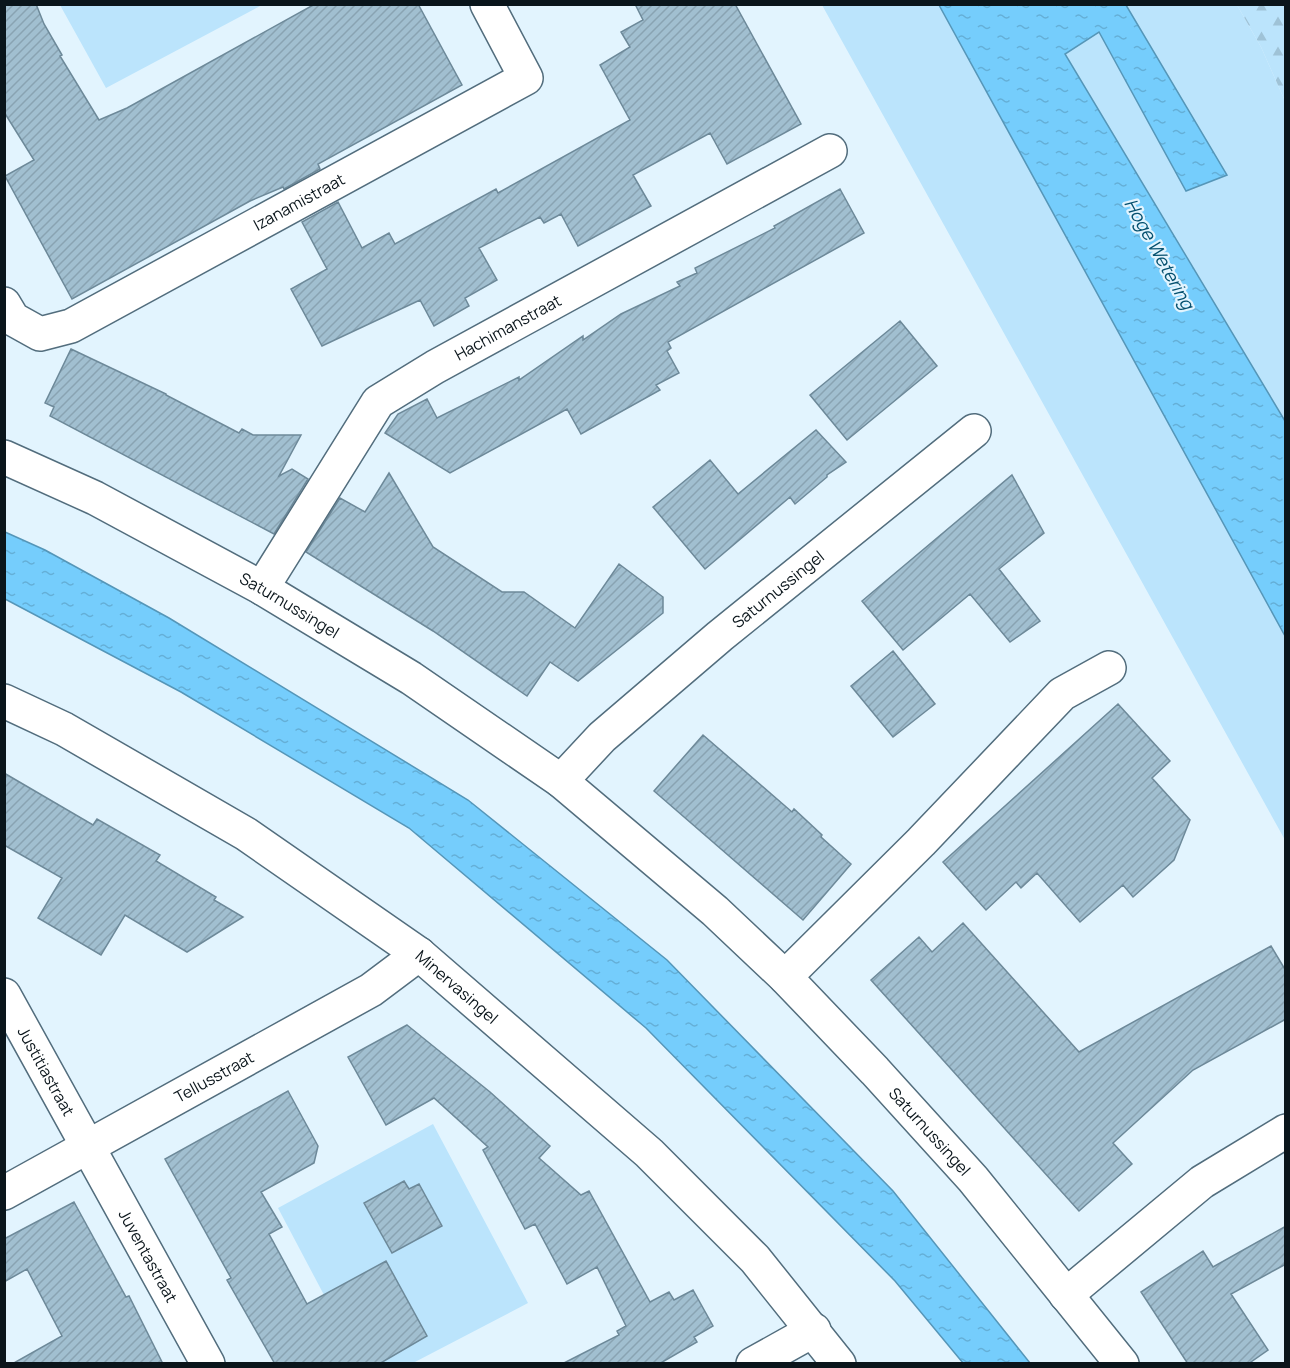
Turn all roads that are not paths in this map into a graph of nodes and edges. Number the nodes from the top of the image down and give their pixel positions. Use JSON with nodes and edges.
{"nodes":[{"id":1,"x":487,"y":4,"type":"edge"},
{"id":2,"x":830,"y":151,"type":"dead end"},
{"id":3,"x":4,"y":304,"type":"edge"},
{"id":4,"x":974,"y":431,"type":"dead end"},
{"id":5,"x":4,"y":457,"type":"edge"},
{"id":6,"x":262,"y":588,"type":"junction"},
{"id":7,"x":1109,"y":668,"type":"dead end"},
{"id":8,"x":4,"y":701,"type":"edge"},
{"id":9,"x":561,"y":781,"type":"junction"},
{"id":10,"x":419,"y":954,"type":"junction"},
{"id":11,"x":785,"y":977,"type":"junction"},
{"id":12,"x":4,"y":995,"type":"edge"},
{"id":13,"x":1286,"y":1131,"type":"edge"},
{"id":14,"x":88,"y":1148,"type":"junction"},
{"id":15,"x":4,"y":1193,"type":"edge"},
{"id":16,"x":1066,"y":1295,"type":"junction"},
{"id":17,"x":814,"y":1330,"type":"junction"},
{"id":18,"x":208,"y":1364,"type":"edge"},
{"id":19,"x":753,"y":1364,"type":"edge"},
{"id":20,"x":838,"y":1364,"type":"edge"},
{"id":21,"x":1122,"y":1364,"type":"edge"}],
"edges":[{"from":1,"to":3,"type":"street","name":"Izanamistraat"},
{"from":2,"to":6,"type":"street","name":"Hachimanstraat"},
{"from":4,"to":9,"type":"street","name":"Saturnussingel"},
{"from":5,"to":6,"type":"street","name":"Saturnussingel"},
{"from":6,"to":9,"type":"street","name":"Saturnussingel"},
{"from":7,"to":11,"type":"street"},
{"from":8,"to":10,"type":"street","name":"Minervasingel"},
{"from":9,"to":11,"type":"street","name":"Saturnussingel"},
{"from":10,"to":14,"type":"street","name":"Tellusstraat"},
{"from":10,"to":17,"type":"street","name":"Minervasingel"},
{"from":11,"to":16,"type":"street","name":"Saturnussingel"},
{"from":12,"to":14,"type":"street","name":"Justitiastraat"},
{"from":13,"to":16,"type":"street"},
{"from":14,"to":15,"type":"street","name":"Tellusstraat"},
{"from":14,"to":18,"type":"street","name":"Juventastraat"},
{"from":16,"to":21,"type":"street","name":"Saturnussingel"},
{"from":17,"to":19,"type":"street"},
{"from":17,"to":20,"type":"street","name":"Minervasingel"}]}
